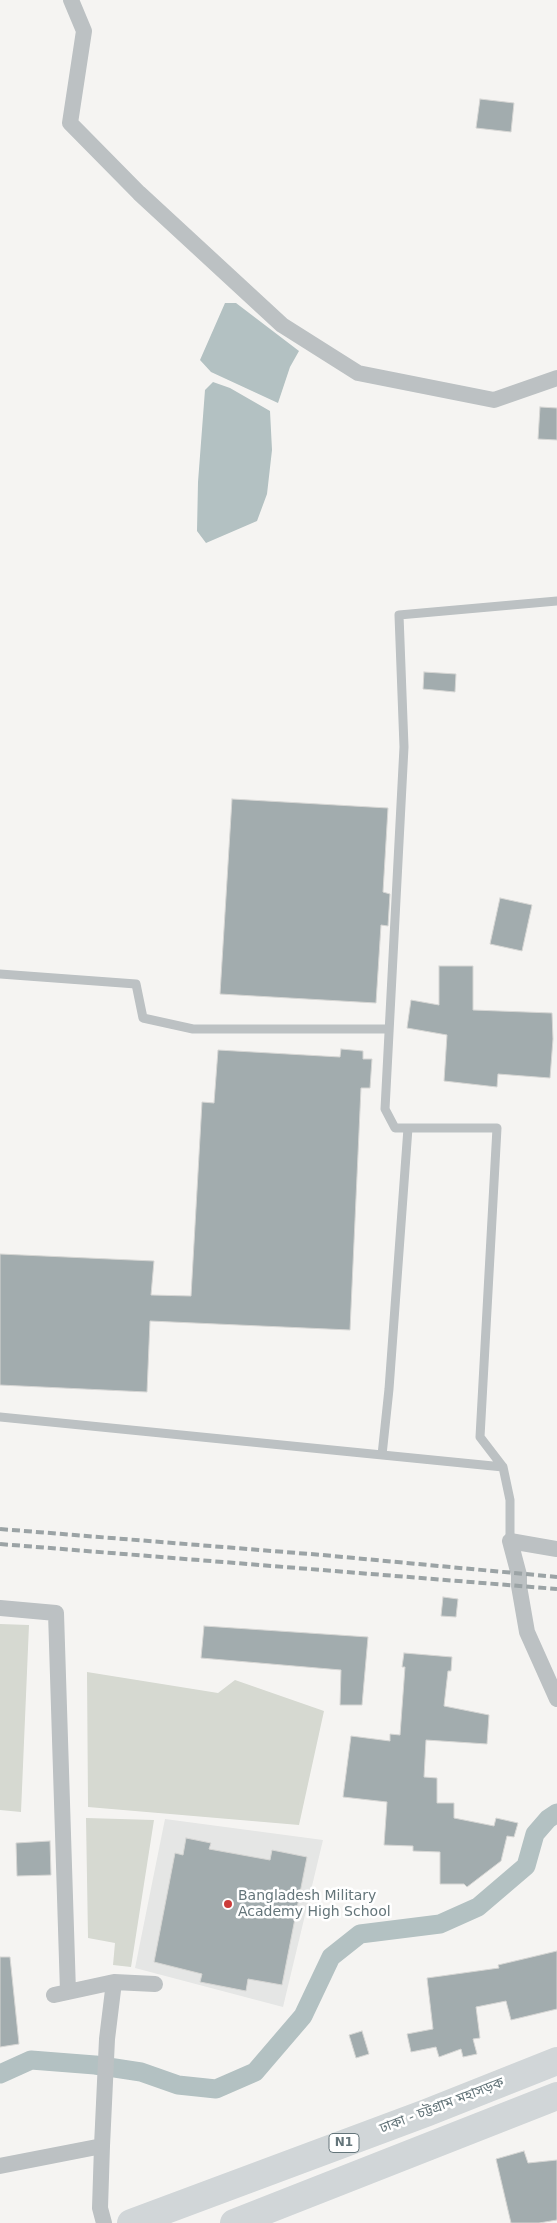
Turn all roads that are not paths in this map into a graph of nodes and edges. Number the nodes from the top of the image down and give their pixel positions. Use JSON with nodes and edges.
{"nodes":[{"id":1,"x":71,"y":0,"type":"edge"},
{"id":2,"x":557,"y":378,"type":"edge"},
{"id":3,"x":557,"y":601,"type":"edge"},
{"id":4,"x":0,"y":974,"type":"edge"},
{"id":5,"x":388,"y":1030,"type":"junction"},
{"id":6,"x":408,"y":1128,"type":"junction"},
{"id":7,"x":0,"y":1417,"type":"edge"},
{"id":8,"x":382,"y":1455,"type":"junction"},
{"id":9,"x":503,"y":1467,"type":"junction"},
{"id":10,"x":510,"y":1541,"type":"junction"},
{"id":11,"x":557,"y":1549,"type":"edge"},
{"id":12,"x":0,"y":1608,"type":"edge"},
{"id":13,"x":557,"y":1699,"type":"edge"},
{"id":14,"x":114,"y":1982,"type":"junction"},
{"id":15,"x":155,"y":1984,"type":"dead end"},
{"id":16,"x":557,"y":2061,"type":"edge"},
{"id":17,"x":557,"y":2096,"type":"edge"},
{"id":18,"x":102,"y":2146,"type":"junction"},
{"id":19,"x":0,"y":2166,"type":"edge"},
{"id":20,"x":104,"y":2223,"type":"edge"},
{"id":21,"x":131,"y":2223,"type":"edge"},
{"id":22,"x":234,"y":2223,"type":"edge"}],
"edges":[{"from":1,"to":2,"type":"street"},
{"from":3,"to":5,"type":"lane"},
{"from":4,"to":5,"type":"lane"},
{"from":5,"to":6,"type":"lane"},
{"from":6,"to":8,"type":"lane"},
{"from":6,"to":9,"type":"lane"},
{"from":7,"to":8,"type":"lane"},
{"from":8,"to":9,"type":"lane"},
{"from":9,"to":10,"type":"lane"},
{"from":10,"to":11,"type":"street"},
{"from":10,"to":13,"type":"street"},
{"from":12,"to":14,"type":"street"},
{"from":14,"to":15,"type":"street"},
{"from":14,"to":18,"type":"street"},
{"from":16,"to":21,"type":"highway","name":"ঢাকা - চট্টগ্রাম মহাসড়ক","number":"N1"},
{"from":17,"to":22,"type":"highway"},
{"from":18,"to":19,"type":"street"},
{"from":18,"to":20,"type":"street"}]}
